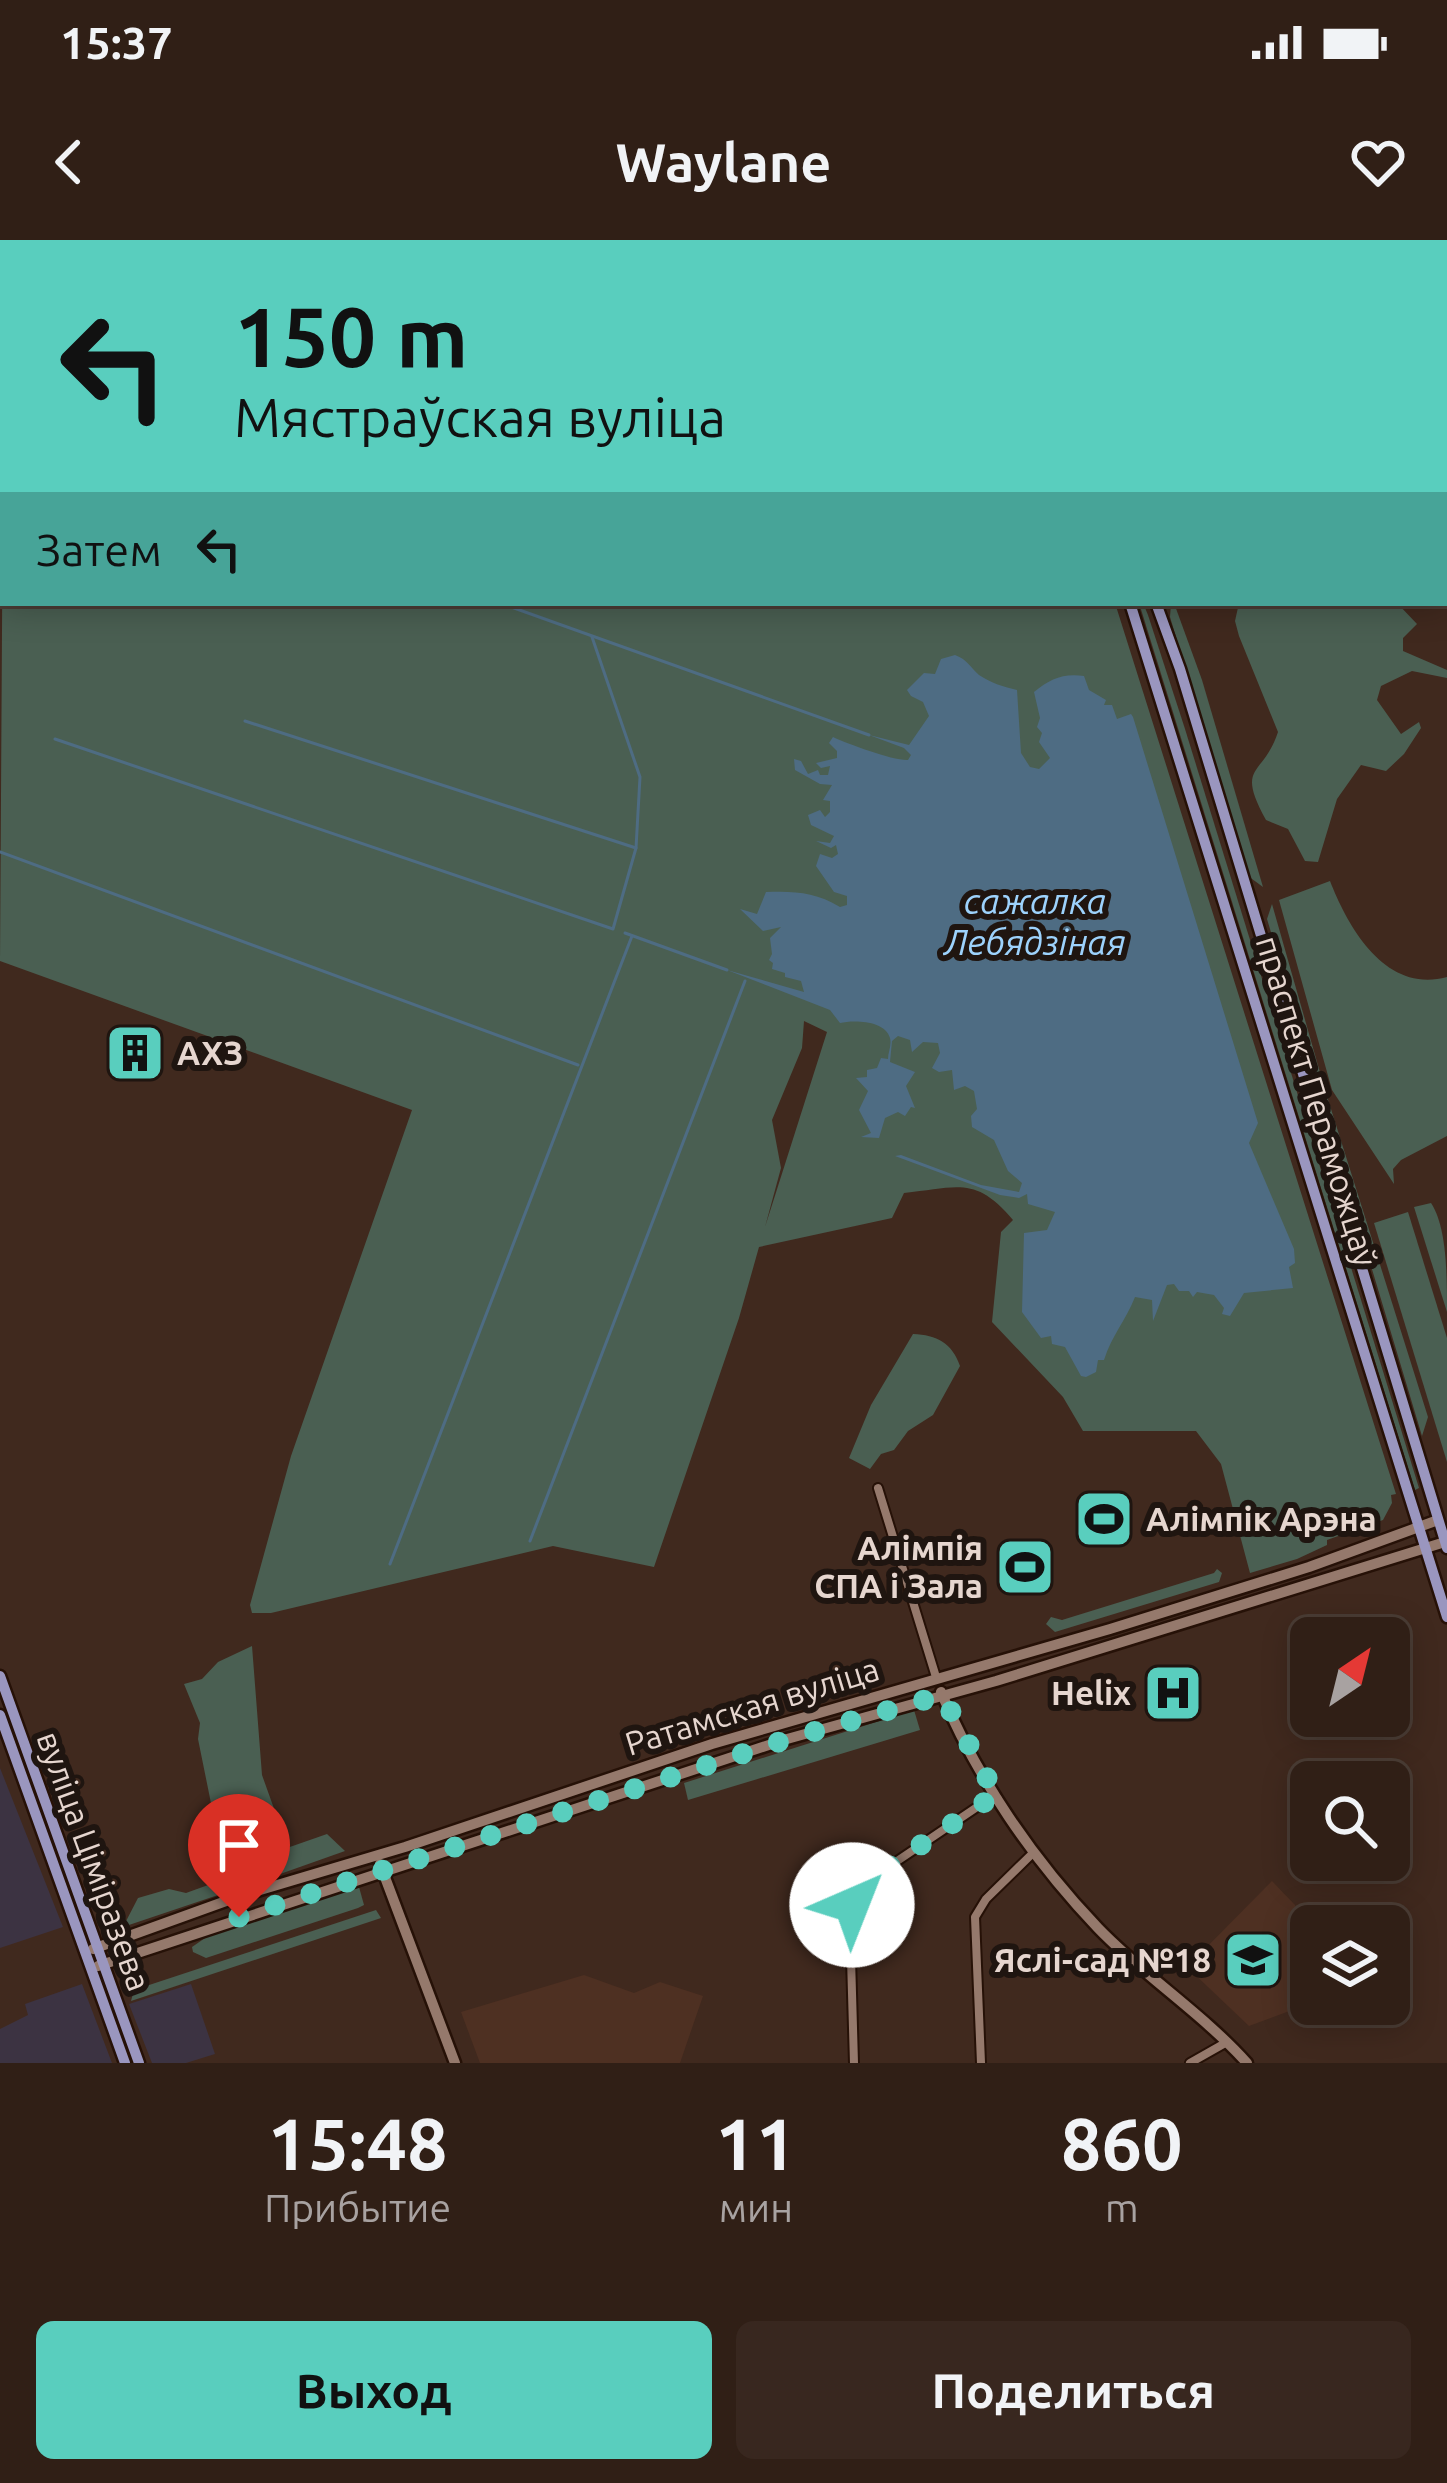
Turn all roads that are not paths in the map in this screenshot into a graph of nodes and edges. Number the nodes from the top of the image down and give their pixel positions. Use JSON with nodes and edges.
{"nodes":[{"id":1,"x":1131,"y":606,"type":"edge"},
{"id":2,"x":1157,"y":606,"type":"edge"},
{"id":3,"x":878,"y":1488,"type":"dead end"},
{"id":4,"x":1438,"y":1520,"type":"junction"},
{"id":5,"x":1417,"y":1528,"type":"junction"},
{"id":6,"x":1446,"y":1545,"type":"edge"},
{"id":7,"x":1423,"y":1548,"type":"junction"},
{"id":8,"x":1447,"y":1617,"type":"edge"},
{"id":9,"x":0,"y":1676,"type":"edge"},
{"id":10,"x":936,"y":1677,"type":"junction"},
{"id":11,"x":942,"y":1695,"type":"junction"},
{"id":12,"x":0,"y":1715,"type":"edge"},
{"id":13,"x":998,"y":1798,"type":"junction"},
{"id":14,"x":1033,"y":1853,"type":"junction"},
{"id":15,"x":377,"y":1856,"type":"junction"},
{"id":16,"x":382,"y":1870,"type":"junction"},
{"id":17,"x":90,"y":1950,"type":"junction"},
{"id":18,"x":96,"y":1966,"type":"junction"},
{"id":19,"x":1227,"y":2042,"type":"junction"},
{"id":20,"x":125,"y":2063,"type":"edge"},
{"id":21,"x":139,"y":2063,"type":"edge"},
{"id":22,"x":455,"y":2063,"type":"edge"},
{"id":23,"x":854,"y":2063,"type":"edge"},
{"id":24,"x":981,"y":2063,"type":"edge"},
{"id":25,"x":1190,"y":2063,"type":"edge"},
{"id":26,"x":1247,"y":2063,"type":"edge"}],
"edges":[{"from":1,"to":5,"type":"main road","name":"праспект Пераможцаў"},
{"from":2,"to":4,"type":"main road","name":"праспект Пераможцаў"},
{"from":3,"to":10,"type":"street"},
{"from":4,"to":5,"type":"main road","name":"Ратамская вуліца"},
{"from":4,"to":6,"type":"main road","name":"праспект Пераможцаў"},
{"from":5,"to":7,"type":"main road","name":"праспект Пераможцаў"},
{"from":5,"to":10,"type":"main road","name":"Ратамская вуліца"},
{"from":6,"to":7,"type":"main road","name":"Ратамская вуліца"},
{"from":7,"to":8,"type":"main road","name":"праспект Пераможцаў"},
{"from":7,"to":11,"type":"main road","name":"Ратамская вуліца"},
{"from":9,"to":17,"type":"main road","name":"вуліца Ціміразева"},
{"from":10,"to":11,"type":"main road"},
{"from":10,"to":15,"type":"main road","name":"Ратамская вуліца"},
{"from":11,"to":13,"type":"main road"},
{"from":11,"to":16,"type":"main road","name":"Ратамская вуліца"},
{"from":12,"to":17,"type":"main road","name":"вуліца Ціміразева"},
{"from":13,"to":14,"type":"main road"},
{"from":13,"to":23,"type":"street"},
{"from":14,"to":19,"type":"main road"},
{"from":14,"to":24,"type":"street"},
{"from":15,"to":16,"type":"main road"},
{"from":15,"to":17,"type":"main road","name":"Ратамская вуліца"},
{"from":16,"to":18,"type":"main road","name":"Ратамская вуліца"},
{"from":16,"to":22,"type":"main road"},
{"from":17,"to":18,"type":"main road","name":"вуліца Ціміразева"},
{"from":18,"to":20,"type":"main road","name":"вуліца Ціміразева"},
{"from":18,"to":21,"type":"main road","name":"вуліца Ціміразева"},
{"from":19,"to":25,"type":"street"},
{"from":19,"to":26,"type":"main road"}]}
